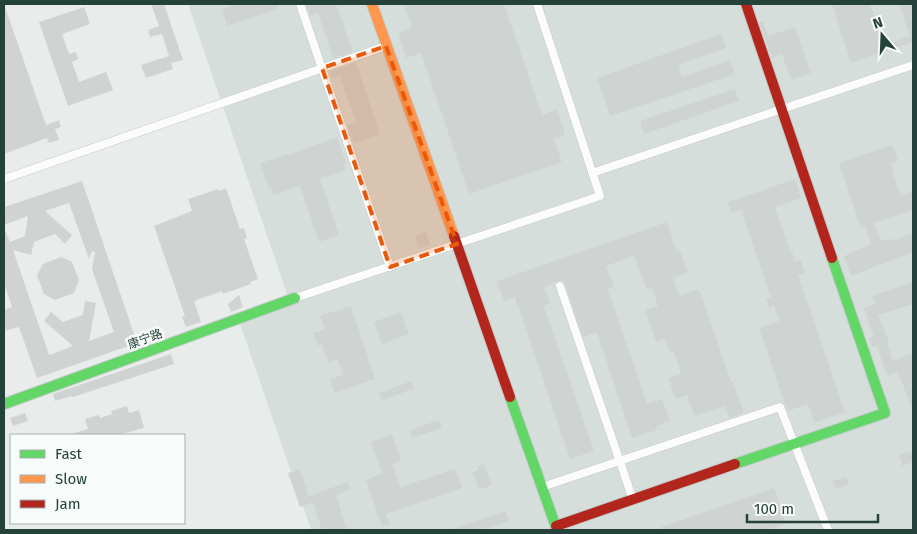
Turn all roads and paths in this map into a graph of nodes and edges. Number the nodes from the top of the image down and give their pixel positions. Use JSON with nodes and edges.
{"nodes":[{"id":1,"x":300,"y":4,"type":"edge"},
{"id":2,"x":372,"y":4,"type":"edge"},
{"id":3,"x":537,"y":4,"type":"edge"},
{"id":4,"x":746,"y":4,"type":"edge"},
{"id":5,"x":386,"y":46,"type":"junction"},
{"id":6,"x":913,"y":65,"type":"edge"},
{"id":7,"x":322,"y":68,"type":"junction"},
{"id":8,"x":782,"y":109,"type":"junction"},
{"id":9,"x":592,"y":172,"type":"junction"},
{"id":10,"x":4,"y":179,"type":"edge"},
{"id":11,"x":456,"y":244,"type":"junction"},
{"id":12,"x":390,"y":266,"type":"junction"},
{"id":13,"x":560,"y":286,"type":"dead end"},
{"id":14,"x":295,"y":298,"type":"joint"},
{"id":15,"x":4,"y":404,"type":"edge"},
{"id":16,"x":795,"y":444,"type":"junction"},
{"id":17,"x":619,"y":460,"type":"junction"},
{"id":18,"x":542,"y":486,"type":"junction"},
{"id":19,"x":632,"y":500,"type":"junction"},
{"id":20,"x":557,"y":528,"type":"edge"},
{"id":21,"x":828,"y":530,"type":"edge"}],
"edges":[{"from":1,"to":7,"type":"street"},
{"from":2,"to":5,"type":"street"},
{"from":3,"to":9,"type":"street"},
{"from":4,"to":8,"type":"street"},
{"from":5,"to":7,"type":"street"},
{"from":5,"to":11,"type":"street"},
{"from":6,"to":8,"type":"street"},
{"from":7,"to":10,"type":"street"},
{"from":7,"to":12,"type":"street"},
{"from":8,"to":9,"type":"street"},
{"from":8,"to":16,"type":"street"},
{"from":9,"to":11,"type":"street"},
{"from":11,"to":12,"type":"street"},
{"from":11,"to":18,"type":"street"},
{"from":12,"to":14,"type":"street"},
{"from":13,"to":17,"type":"street"},
{"from":14,"to":15,"type":"street","name":"康宁路"},
{"from":16,"to":17,"type":"street"},
{"from":16,"to":19,"type":"street"},
{"from":16,"to":21,"type":"street"},
{"from":17,"to":18,"type":"street"},
{"from":17,"to":19,"type":"street"},
{"from":18,"to":20,"type":"street"},
{"from":19,"to":20,"type":"street"}]}
